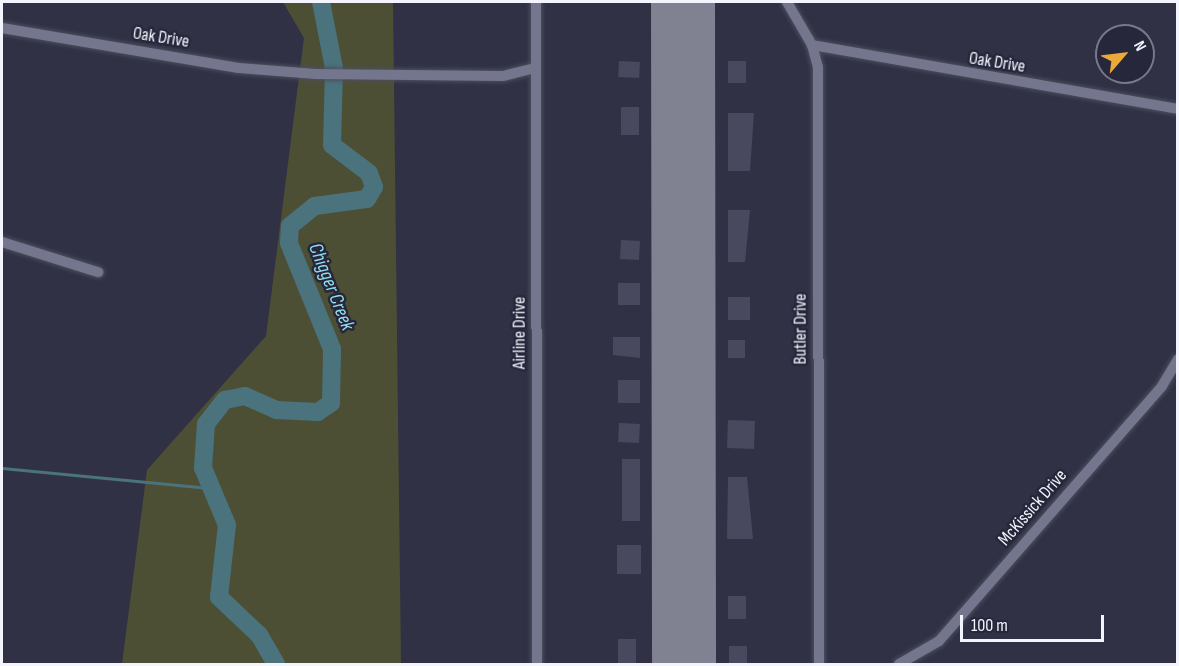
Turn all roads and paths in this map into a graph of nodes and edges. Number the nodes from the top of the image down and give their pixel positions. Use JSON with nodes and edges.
{"nodes":[{"id":1,"x":536,"y":2,"type":"edge"},
{"id":2,"x":787,"y":2,"type":"edge"},
{"id":3,"x":2,"y":28,"type":"edge"},
{"id":4,"x":812,"y":45,"type":"junction"},
{"id":5,"x":535,"y":68,"type":"junction"},
{"id":6,"x":1178,"y":109,"type":"edge"},
{"id":7,"x":2,"y":242,"type":"edge"},
{"id":8,"x":98,"y":272,"type":"dead end"},
{"id":9,"x":1178,"y":358,"type":"edge"},
{"id":10,"x":537,"y":664,"type":"edge"},
{"id":11,"x":819,"y":664,"type":"edge"},
{"id":12,"x":899,"y":664,"type":"edge"}],
"edges":[{"from":1,"to":5,"type":"street","name":"Airline Drive"},
{"from":2,"to":4,"type":"street","name":"Butler Drive"},
{"from":3,"to":5,"type":"street","name":"Oak Drive"},
{"from":4,"to":6,"type":"street","name":"Oak Drive"},
{"from":4,"to":11,"type":"street","name":"Butler Drive"},
{"from":5,"to":10,"type":"street","name":"Airline Drive"},
{"from":7,"to":8,"type":"street"},
{"from":9,"to":12,"type":"street","name":"McKissick Drive"}]}
